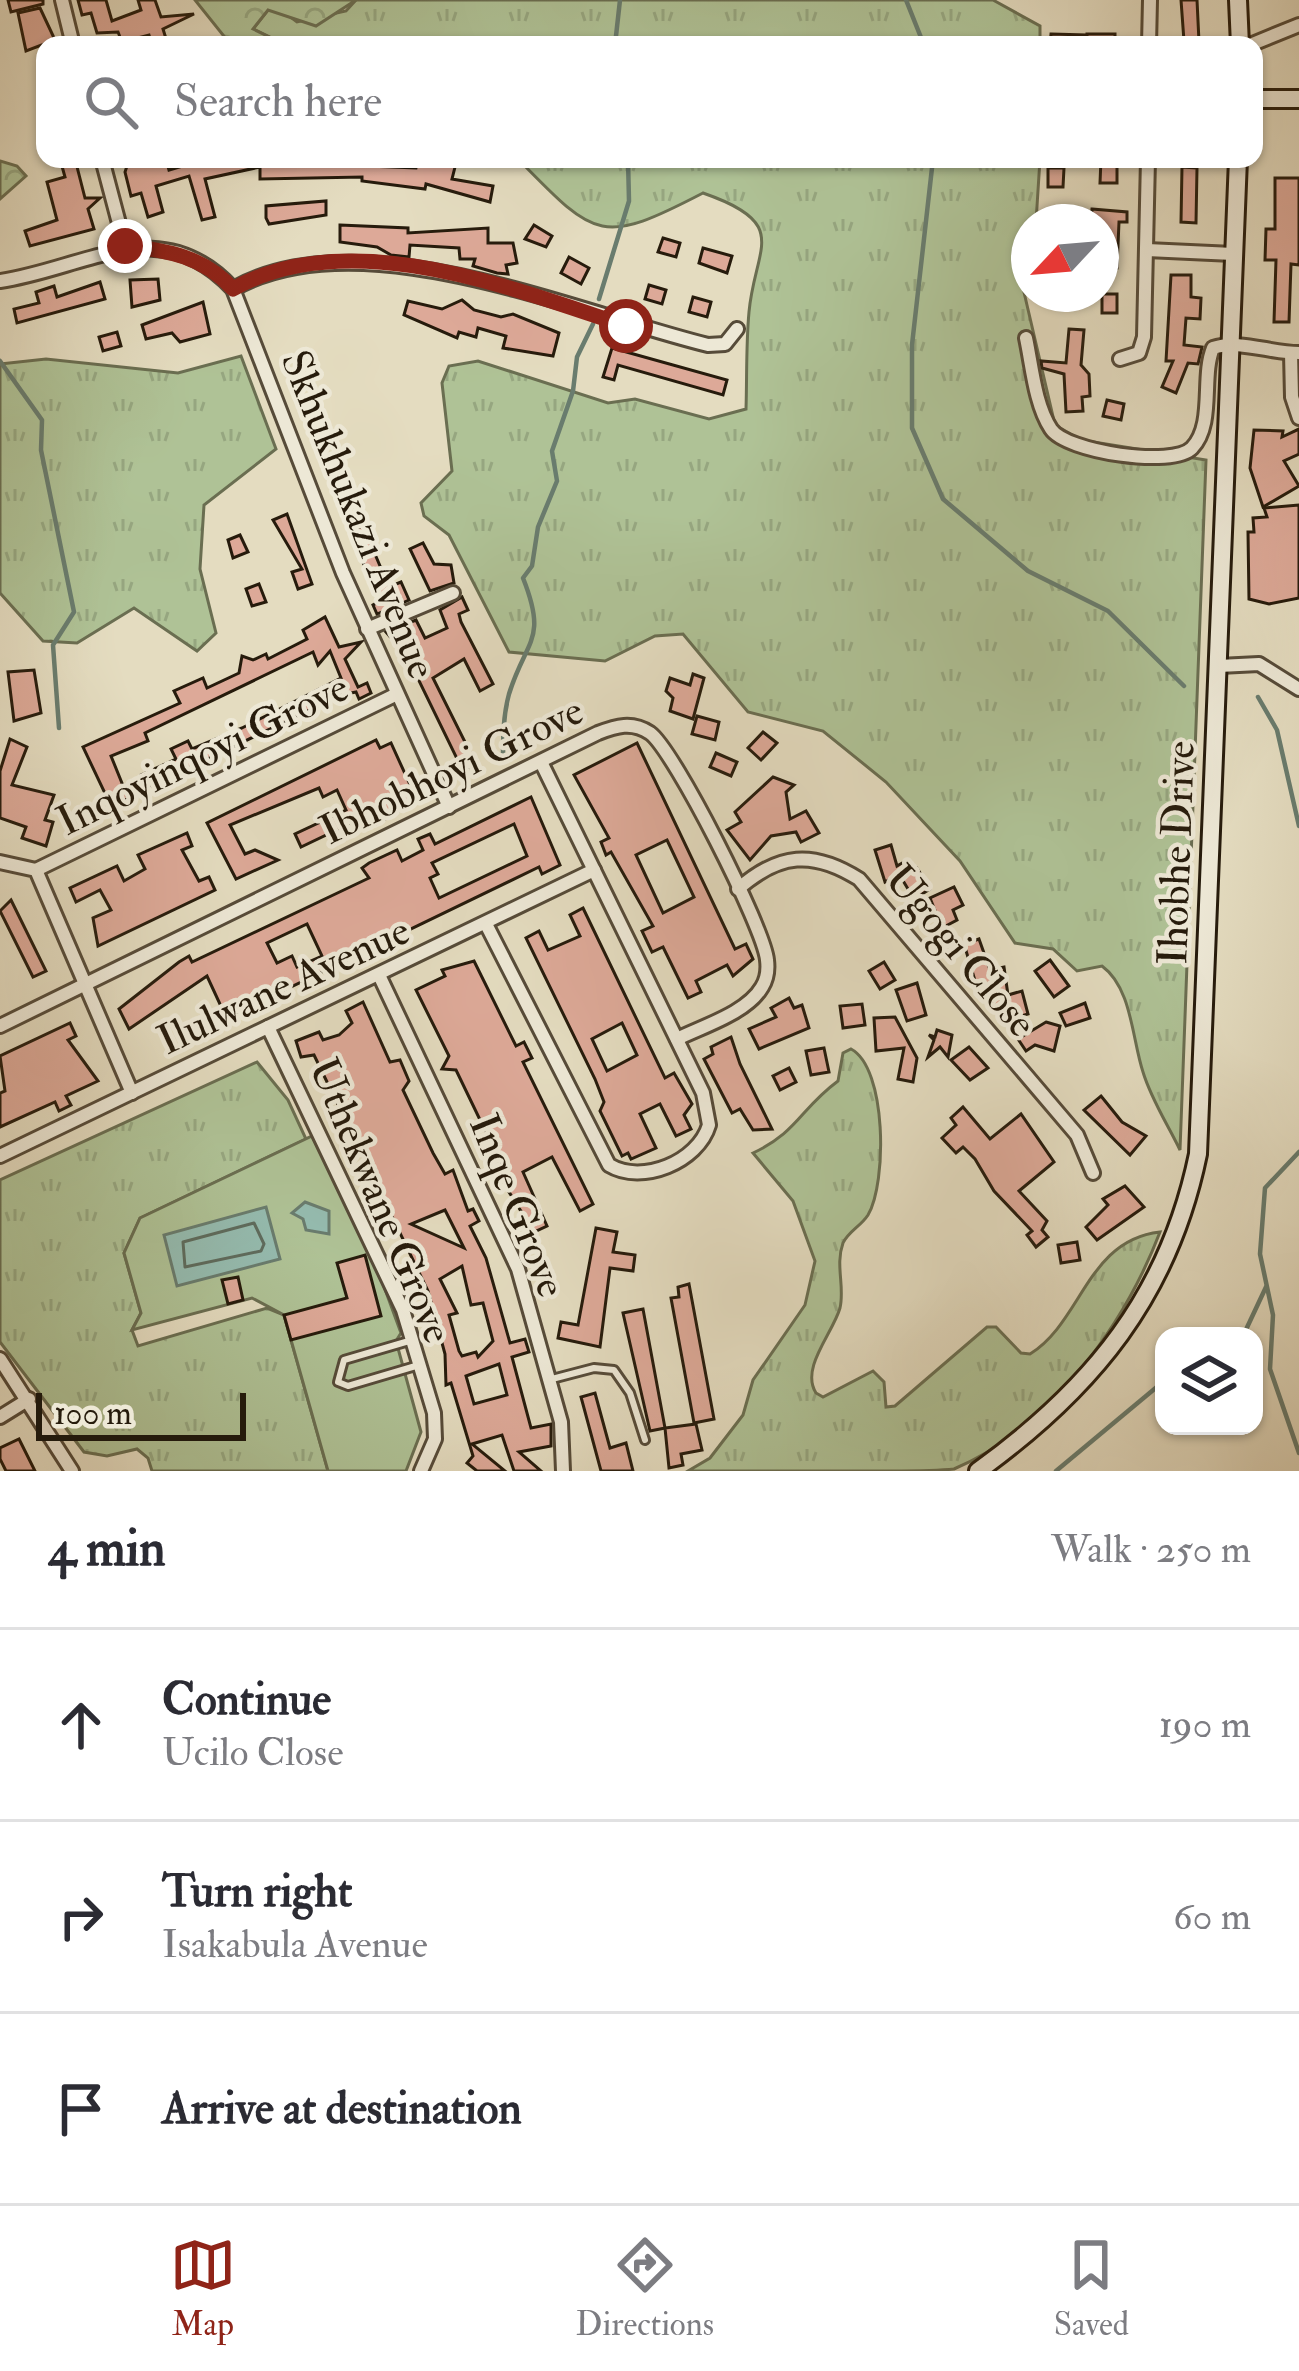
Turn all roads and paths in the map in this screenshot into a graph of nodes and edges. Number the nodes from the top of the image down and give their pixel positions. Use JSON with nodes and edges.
{"nodes":[{"id":1,"x":62,"y":0,"type":"edge"},
{"id":2,"x":1150,"y":0,"type":"edge"},
{"id":3,"x":1238,"y":0,"type":"edge"},
{"id":4,"x":1299,"y":25,"type":"edge"},
{"id":5,"x":71,"y":36,"type":"edge"},
{"id":6,"x":1149,"y":36,"type":"edge"},
{"id":7,"x":1240,"y":36,"type":"edge"},
{"id":8,"x":1263,"y":40,"type":"edge"},
{"id":9,"x":1299,"y":99,"type":"edge"},
{"id":10,"x":1263,"y":100,"type":"edge"},
{"id":11,"x":104,"y":168,"type":"edge"},
{"id":12,"x":1148,"y":168,"type":"edge"},
{"id":13,"x":1238,"y":168,"type":"edge"},
{"id":14,"x":125,"y":246,"type":"junction"},
{"id":15,"x":1147,"y":250,"type":"junction"},
{"id":16,"x":1233,"y":254,"type":"junction"},
{"id":17,"x":0,"y":281,"type":"edge"},
{"id":18,"x":233,"y":289,"type":"junction"},
{"id":19,"x":737,"y":329,"type":"dead end"},
{"id":20,"x":1026,"y":338,"type":"dead end"},
{"id":21,"x":1229,"y":342,"type":"junction"},
{"id":22,"x":1295,"y":353,"type":"edge"},
{"id":23,"x":1120,"y":358,"type":"dead end"},
{"id":24,"x":1299,"y":418,"type":"edge"},
{"id":25,"x":453,"y":593,"type":"dead end"},
{"id":26,"x":368,"y":628,"type":"junction"},
{"id":27,"x":1219,"y":666,"type":"junction"},
{"id":28,"x":1299,"y":689,"type":"edge"},
{"id":29,"x":397,"y":694,"type":"junction"},
{"id":30,"x":542,"y":764,"type":"junction"},
{"id":31,"x":449,"y":807,"type":"junction"},
{"id":32,"x":0,"y":862,"type":"edge"},
{"id":33,"x":36,"y":870,"type":"junction"},
{"id":34,"x":594,"y":870,"type":"junction"},
{"id":35,"x":738,"y":889,"type":"junction"},
{"id":36,"x":486,"y":924,"type":"junction"},
{"id":37,"x":380,"y":975,"type":"junction"},
{"id":38,"x":84,"y":984,"type":"junction"},
{"id":39,"x":0,"y":1026,"type":"edge"},
{"id":40,"x":268,"y":1027,"type":"junction"},
{"id":41,"x":677,"y":1039,"type":"junction"},
{"id":42,"x":132,"y":1093,"type":"junction"},
{"id":43,"x":0,"y":1156,"type":"edge"},
{"id":44,"x":1093,"y":1174,"type":"dead end"},
{"id":45,"x":412,"y":1340,"type":"junction"},
{"id":46,"x":0,"y":1359,"type":"edge"},
{"id":47,"x":419,"y":1365,"type":"junction"},
{"id":48,"x":548,"y":1380,"type":"junction"},
{"id":49,"x":29,"y":1399,"type":"junction"},
{"id":50,"x":0,"y":1417,"type":"edge"},
{"id":51,"x":645,"y":1440,"type":"dead end"},
{"id":52,"x":72,"y":1471,"type":"edge"},
{"id":53,"x":421,"y":1471,"type":"edge"},
{"id":54,"x":563,"y":1471,"type":"edge"},
{"id":55,"x":978,"y":1471,"type":"edge"}],
"edges":[{"from":1,"to":5,"type":"street"},
{"from":2,"to":6,"type":"street"},
{"from":3,"to":7,"type":"street"},
{"from":4,"to":8,"type":"street"},
{"from":9,"to":10,"type":"street"},
{"from":11,"to":14,"type":"street"},
{"from":12,"to":15,"type":"street"},
{"from":13,"to":16,"type":"street","name":"Ihobhe Drive"},
{"from":14,"to":17,"type":"street"},
{"from":14,"to":18,"type":"street"},
{"from":15,"to":16,"type":"street"},
{"from":15,"to":23,"type":"street"},
{"from":16,"to":21,"type":"street","name":"Ihobhe Drive"},
{"from":18,"to":19,"type":"street"},
{"from":18,"to":26,"type":"street","name":"Skhukhukazi Avenue"},
{"from":20,"to":21,"type":"street"},
{"from":21,"to":22,"type":"street"},
{"from":21,"to":27,"type":"street","name":"Ihobhe Drive"},
{"from":22,"to":24,"type":"street"},
{"from":25,"to":26,"type":"street"},
{"from":26,"to":29,"type":"street","name":"Skhukhukazi Avenue"},
{"from":27,"to":28,"type":"street"},
{"from":27,"to":55,"type":"street","name":"Ihobhe Drive"},
{"from":29,"to":31,"type":"street","name":"Skhukhukazi Avenue"},
{"from":29,"to":33,"type":"street","name":"Inqoyinqoyi Grove"},
{"from":30,"to":31,"type":"street","name":"Ibhobhoyi Grove"},
{"from":30,"to":34,"type":"street"},
{"from":30,"to":35,"type":"street","name":"Ibhobhoyi Grove"},
{"from":31,"to":38,"type":"street","name":"Ibhobhoyi Grove"},
{"from":32,"to":33,"type":"street","name":"Inqoyinqoyi Grove"},
{"from":33,"to":38,"type":"street","name":"Inqoyinqoyi Grove"},
{"from":34,"to":36,"type":"street","name":"Ilulwane Avenue"},
{"from":34,"to":41,"type":"street"},
{"from":35,"to":41,"type":"street","name":"Ibhobhoyi Grove"},
{"from":35,"to":44,"type":"street","name":"Ugogi Close"},
{"from":36,"to":37,"type":"street","name":"Ilulwane Avenue"},
{"from":36,"to":41,"type":"street"},
{"from":37,"to":40,"type":"street","name":"Ilulwane Avenue"},
{"from":37,"to":48,"type":"street","name":"Inqe Grove"},
{"from":38,"to":39,"type":"street","name":"Ibhobhoyi Grove"},
{"from":38,"to":42,"type":"street","name":"Inqoyinqoyi Grove"},
{"from":40,"to":42,"type":"street","name":"Ilulwane Avenue"},
{"from":40,"to":45,"type":"street","name":"Uthekwane Grove"},
{"from":42,"to":43,"type":"street","name":"Ilulwane Avenue"},
{"from":45,"to":47,"type":"street","name":"Uthekwane Grove"},
{"from":45,"to":47,"type":"lane"},
{"from":46,"to":49,"type":"street"},
{"from":47,"to":53,"type":"street","name":"Uthekwane Grove"},
{"from":48,"to":51,"type":"lane"},
{"from":48,"to":54,"type":"street","name":"Inqe Grove"},
{"from":49,"to":50,"type":"street"},
{"from":49,"to":52,"type":"street"}]}
